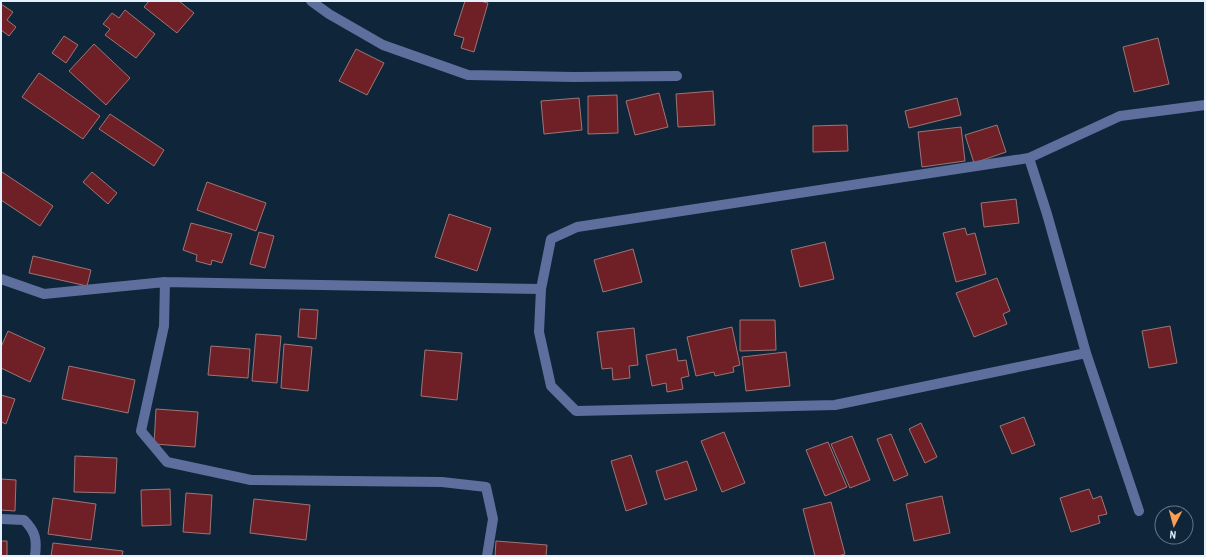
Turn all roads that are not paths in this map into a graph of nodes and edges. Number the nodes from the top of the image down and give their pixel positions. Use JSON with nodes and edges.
{"nodes":[{"id":1,"x":311,"y":1,"type":"edge"},
{"id":2,"x":677,"y":76,"type":"dead end"},
{"id":3,"x":1205,"y":105,"type":"edge"},
{"id":4,"x":1029,"y":158,"type":"junction"},
{"id":5,"x":1,"y":279,"type":"edge"},
{"id":6,"x":164,"y":282,"type":"junction"},
{"id":7,"x":540,"y":289,"type":"junction"},
{"id":8,"x":1086,"y":352,"type":"junction"},
{"id":9,"x":1139,"y":511,"type":"dead end"},
{"id":10,"x":1,"y":519,"type":"edge"},
{"id":11,"x":35,"y":556,"type":"edge"},
{"id":12,"x":487,"y":556,"type":"edge"}],
"edges":[{"from":1,"to":2,"type":"street"},
{"from":3,"to":4,"type":"street"},
{"from":4,"to":7,"type":"street"},
{"from":4,"to":8,"type":"street"},
{"from":5,"to":6,"type":"street"},
{"from":6,"to":7,"type":"street"},
{"from":6,"to":12,"type":"street"},
{"from":7,"to":8,"type":"street"},
{"from":8,"to":9,"type":"street"},
{"from":10,"to":11,"type":"street"}]}
